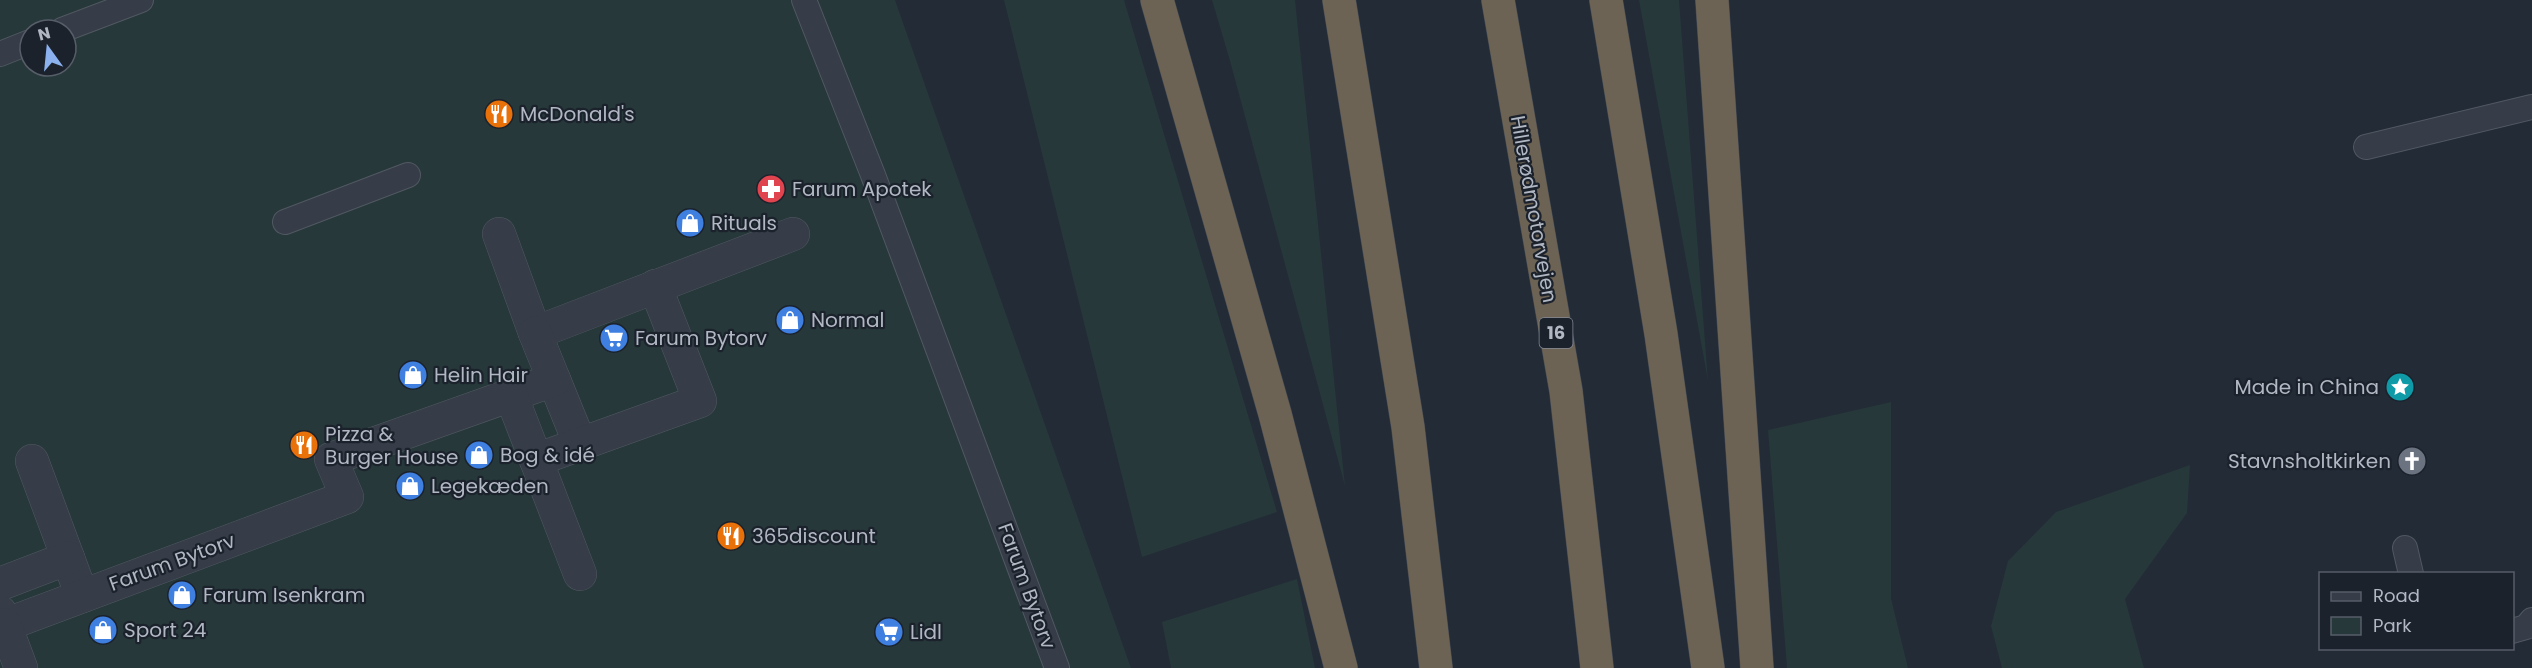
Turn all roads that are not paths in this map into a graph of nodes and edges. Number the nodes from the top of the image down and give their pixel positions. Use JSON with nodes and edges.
{"nodes":[{"id":1,"x":141,"y":0,"type":"edge"},
{"id":2,"x":804,"y":0,"type":"edge"},
{"id":3,"x":1157,"y":0,"type":"edge"},
{"id":4,"x":1339,"y":0,"type":"edge"},
{"id":5,"x":1498,"y":0,"type":"edge"},
{"id":6,"x":1606,"y":0,"type":"edge"},
{"id":7,"x":1712,"y":0,"type":"edge"},
{"id":8,"x":78,"y":24,"type":"edge"},
{"id":9,"x":18,"y":47,"type":"edge"},
{"id":10,"x":0,"y":54,"type":"edge"},
{"id":11,"x":2532,"y":107,"type":"edge"},
{"id":12,"x":2366,"y":147,"type":"dead end"},
{"id":13,"x":408,"y":175,"type":"dead end"},
{"id":14,"x":285,"y":222,"type":"dead end"},
{"id":15,"x":499,"y":234,"type":"dead end"},
{"id":16,"x":794,"y":234,"type":"dead end"},
{"id":17,"x":655,"y":286,"type":"junction"},
{"id":18,"x":536,"y":333,"type":"junction"},
{"id":19,"x":554,"y":380,"type":"junction"},
{"id":20,"x":511,"y":395,"type":"junction"},
{"id":21,"x":580,"y":444,"type":"junction"},
{"id":22,"x":536,"y":460,"type":"junction"},
{"id":23,"x":32,"y":461,"type":"dead end"},
{"id":24,"x":2405,"y":548,"type":"dead end"},
{"id":25,"x":68,"y":558,"type":"junction"},
{"id":26,"x":2411,"y":572,"type":"edge"},
{"id":27,"x":580,"y":574,"type":"dead end"},
{"id":28,"x":0,"y":584,"type":"edge"},
{"id":29,"x":82,"y":596,"type":"junction"},
{"id":30,"x":2,"y":619,"type":"edge"},
{"id":31,"x":2532,"y":620,"type":"edge"},
{"id":32,"x":2514,"y":630,"type":"edge"},
{"id":33,"x":21,"y":668,"type":"edge"},
{"id":34,"x":1057,"y":668,"type":"edge"},
{"id":35,"x":1341,"y":668,"type":"edge"},
{"id":36,"x":1436,"y":668,"type":"edge"},
{"id":37,"x":1597,"y":668,"type":"edge"},
{"id":38,"x":1708,"y":668,"type":"edge"},
{"id":39,"x":1757,"y":668,"type":"edge"}],
"edges":[{"from":1,"to":8,"type":"lane"},
{"from":2,"to":34,"type":"lane","name":"Farum Bytorv"},
{"from":3,"to":35,"type":"highway"},
{"from":4,"to":36,"type":"highway"},
{"from":5,"to":37,"type":"highway","name":"Hillerødmotorvejen","number":"16"},
{"from":6,"to":38,"type":"highway"},
{"from":7,"to":39,"type":"highway"},
{"from":9,"to":10,"type":"lane"},
{"from":11,"to":12,"type":"lane"},
{"from":13,"to":14,"type":"lane"},
{"from":15,"to":18,"type":"street"},
{"from":16,"to":17,"type":"street"},
{"from":17,"to":18,"type":"street"},
{"from":17,"to":21,"type":"street"},
{"from":18,"to":19,"type":"street"},
{"from":19,"to":20,"type":"street","name":"Farum Bytorv"},
{"from":19,"to":21,"type":"street"},
{"from":20,"to":22,"type":"street"},
{"from":20,"to":29,"type":"street","name":"Farum Bytorv"},
{"from":21,"to":22,"type":"street"},
{"from":22,"to":27,"type":"street"},
{"from":23,"to":25,"type":"street"},
{"from":24,"to":26,"type":"lane"},
{"from":25,"to":28,"type":"street"},
{"from":25,"to":29,"type":"street"},
{"from":29,"to":30,"type":"street","name":"Farum Bytorv"},
{"from":30,"to":33,"type":"street","name":"Farum Bytorv"},
{"from":31,"to":32,"type":"lane"}]}
